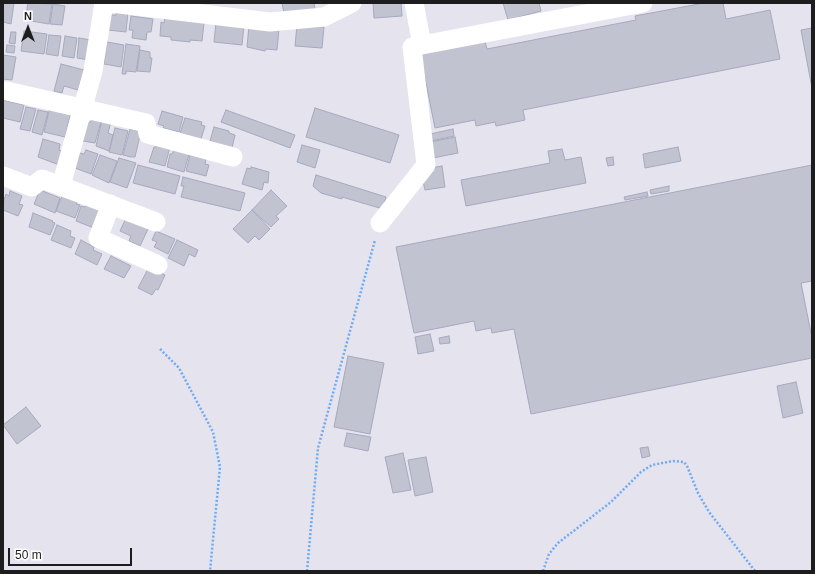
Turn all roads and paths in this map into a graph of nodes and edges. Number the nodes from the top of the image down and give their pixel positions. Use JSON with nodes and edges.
{"nodes":[{"id":1,"x":104,"y":3,"type":"edge"},
{"id":2,"x":111,"y":3,"type":"edge"},
{"id":3,"x":352,"y":3,"type":"edge"},
{"id":4,"x":414,"y":3,"type":"edge"},
{"id":5,"x":643,"y":3,"type":"edge"},
{"id":6,"x":130,"y":4,"type":"edge"},
{"id":7,"x":422,"y":45,"type":"junction"},
{"id":8,"x":8,"y":91,"type":"dead end"},
{"id":9,"x":83,"y":109,"type":"junction"},
{"id":10,"x":233,"y":157,"type":"dead end"},
{"id":11,"x":3,"y":176,"type":"edge"},
{"id":12,"x":61,"y":186,"type":"junction"},
{"id":13,"x":111,"y":204,"type":"junction"},
{"id":14,"x":156,"y":222,"type":"dead end"},
{"id":15,"x":380,"y":223,"type":"joint"},
{"id":16,"x":158,"y":264,"type":"dead end"},
{"id":17,"x":160,"y":349,"type":"dead end"},
{"id":18,"x":210,"y":571,"type":"edge"},
{"id":19,"x":307,"y":571,"type":"edge"},
{"id":20,"x":543,"y":571,"type":"edge"},
{"id":21,"x":755,"y":571,"type":"edge"}],
"edges":[{"from":1,"to":9,"type":"street"},
{"from":2,"to":6,"type":"street"},
{"from":3,"to":6,"type":"street"},
{"from":4,"to":7,"type":"street"},
{"from":5,"to":7,"type":"street"},
{"from":7,"to":15,"type":"street"},
{"from":8,"to":9,"type":"street"},
{"from":9,"to":10,"type":"street"},
{"from":9,"to":12,"type":"street"},
{"from":11,"to":12,"type":"street"},
{"from":12,"to":13,"type":"street"},
{"from":13,"to":14,"type":"street"},
{"from":13,"to":16,"type":"street"},
{"from":15,"to":19,"type":"path"},
{"from":17,"to":18,"type":"path"},
{"from":20,"to":21,"type":"path"}]}
